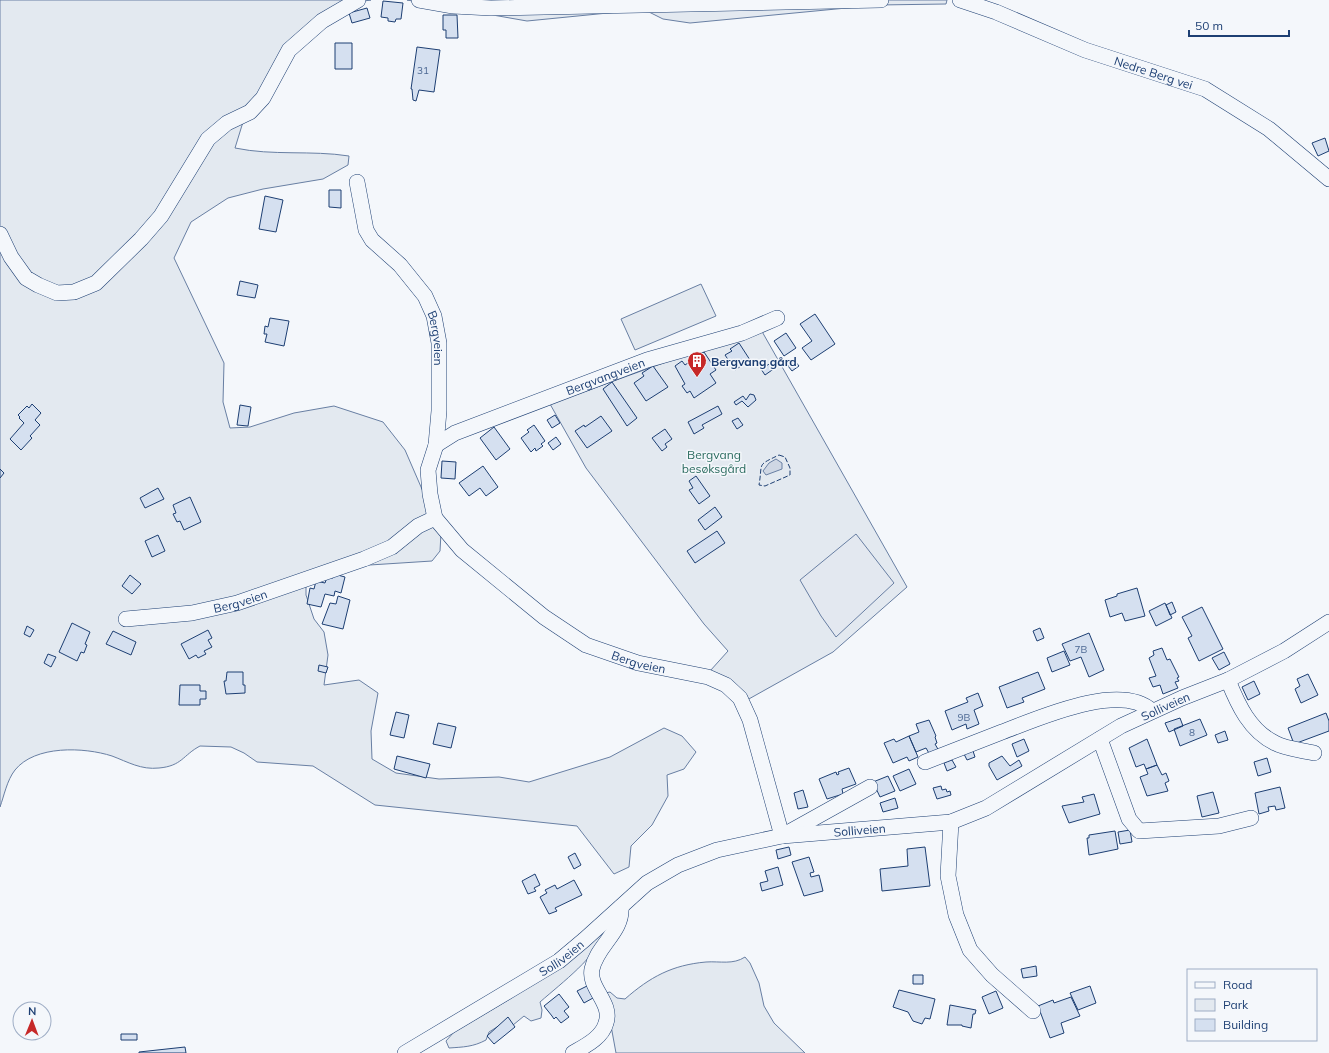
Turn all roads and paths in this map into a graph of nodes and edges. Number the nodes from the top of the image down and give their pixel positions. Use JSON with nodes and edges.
{"nodes":[{"id":1,"x":358,"y":0,"type":"edge"},
{"id":2,"x":419,"y":0,"type":"edge"},
{"id":3,"x":881,"y":0,"type":"edge"},
{"id":4,"x":960,"y":0,"type":"edge"},
{"id":5,"x":1329,"y":179,"type":"edge"},
{"id":6,"x":357,"y":182,"type":"dead end"},
{"id":7,"x":0,"y":234,"type":"edge"},
{"id":8,"x":777,"y":318,"type":"dead end"},
{"id":9,"x":436,"y":444,"type":"junction"},
{"id":10,"x":435,"y":518,"type":"junction"},
{"id":11,"x":126,"y":619,"type":"dead end"},
{"id":12,"x":1329,"y":622,"type":"edge"},
{"id":13,"x":1228,"y":680,"type":"junction"},
{"id":14,"x":1152,"y":712,"type":"junction"},
{"id":15,"x":1100,"y":739,"type":"junction"},
{"id":16,"x":1314,"y":753,"type":"dead end"},
{"id":17,"x":925,"y":762,"type":"dead end"},
{"id":18,"x":870,"y":787,"type":"dead end"},
{"id":19,"x":1251,"y":818,"type":"dead end"},
{"id":20,"x":951,"y":822,"type":"junction"},
{"id":21,"x":782,"y":836,"type":"junction"},
{"id":22,"x":621,"y":907,"type":"junction"},
{"id":23,"x":1033,"y":1012,"type":"dead end"},
{"id":24,"x":404,"y":1053,"type":"edge"},
{"id":25,"x":573,"y":1053,"type":"edge"}],
"edges":[{"from":1,"to":7,"type":"street"},
{"from":2,"to":3,"type":"street"},
{"from":4,"to":5,"type":"street","name":"Nedre Berg vei"},
{"from":6,"to":9,"type":"street","name":"Bergveien"},
{"from":8,"to":9,"type":"street","name":"Bergvangveien"},
{"from":9,"to":10,"type":"street","name":"Bergveien"},
{"from":10,"to":11,"type":"street","name":"Bergveien"},
{"from":10,"to":21,"type":"street","name":"Bergveien"},
{"from":12,"to":13,"type":"street","name":"Solliveien"},
{"from":13,"to":14,"type":"street","name":"Solliveien"},
{"from":13,"to":16,"type":"street"},
{"from":14,"to":15,"type":"street","name":"Solliveien"},
{"from":14,"to":17,"type":"street"},
{"from":15,"to":19,"type":"street"},
{"from":15,"to":20,"type":"street","name":"Solliveien"},
{"from":18,"to":21,"type":"street"},
{"from":20,"to":21,"type":"street","name":"Solliveien"},
{"from":20,"to":23,"type":"street"},
{"from":21,"to":22,"type":"street","name":"Solliveien"},
{"from":22,"to":24,"type":"street","name":"Solliveien"},
{"from":22,"to":25,"type":"street"}]}
